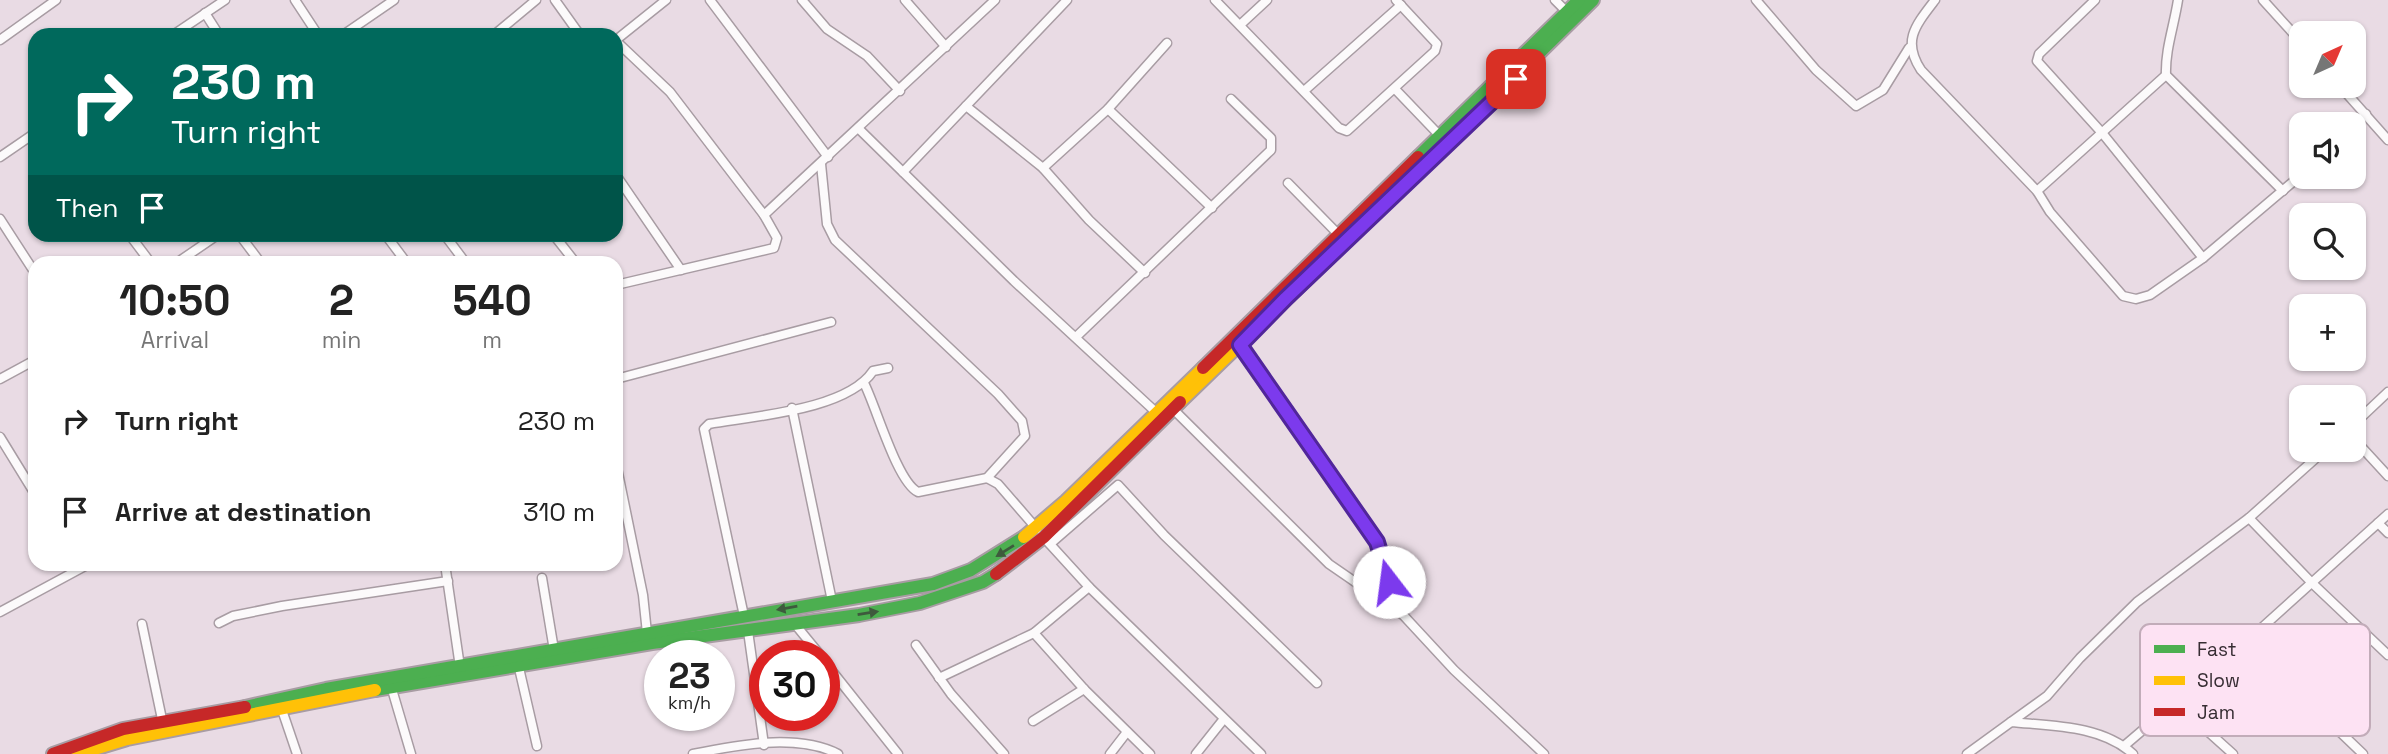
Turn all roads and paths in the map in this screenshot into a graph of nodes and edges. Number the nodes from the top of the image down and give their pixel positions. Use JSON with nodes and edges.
{"nodes":[{"id":1,"x":56,"y":0,"type":"edge"},
{"id":2,"x":225,"y":0,"type":"edge"},
{"id":3,"x":295,"y":0,"type":"edge"},
{"id":4,"x":394,"y":0,"type":"edge"},
{"id":5,"x":536,"y":0,"type":"edge"},
{"id":6,"x":555,"y":0,"type":"edge"},
{"id":7,"x":666,"y":0,"type":"edge"},
{"id":8,"x":802,"y":0,"type":"edge"},
{"id":9,"x":995,"y":0,"type":"edge"},
{"id":10,"x":1067,"y":0,"type":"edge"},
{"id":11,"x":1215,"y":0,"type":"edge"},
{"id":12,"x":1267,"y":0,"type":"edge"},
{"id":13,"x":1555,"y":0,"type":"edge"},
{"id":14,"x":1579,"y":0,"type":"edge"},
{"id":15,"x":1592,"y":0,"type":"edge"},
{"id":16,"x":1756,"y":0,"type":"edge"},
{"id":17,"x":1935,"y":0,"type":"edge"},
{"id":18,"x":2095,"y":0,"type":"edge"},
{"id":19,"x":2178,"y":0,"type":"edge"},
{"id":20,"x":2263,"y":0,"type":"edge"},
{"id":21,"x":713,"y":1,"type":"edge"},
{"id":22,"x":908,"y":1,"type":"edge"},
{"id":23,"x":1399,"y":3,"type":"edge"},
{"id":24,"x":1567,"y":12,"type":"junction"},
{"id":25,"x":205,"y":13,"type":"junction"},
{"id":26,"x":1240,"y":25,"type":"junction"},
{"id":27,"x":183,"y":28,"type":"edge"},
{"id":28,"x":215,"y":28,"type":"edge"},
{"id":29,"x":313,"y":28,"type":"edge"},
{"id":30,"x":353,"y":28,"type":"edge"},
{"id":31,"x":502,"y":28,"type":"edge"},
{"id":32,"x":575,"y":28,"type":"edge"},
{"id":33,"x":2289,"y":29,"type":"edge"},
{"id":34,"x":623,"y":34,"type":"edge"},
{"id":35,"x":0,"y":40,"type":"edge"},
{"id":36,"x":1167,"y":44,"type":"dead end"},
{"id":37,"x":623,"y":47,"type":"edge"},
{"id":38,"x":946,"y":47,"type":"junction"},
{"id":39,"x":1909,"y":48,"type":"junction"},
{"id":40,"x":2166,"y":75,"type":"junction"},
{"id":41,"x":1395,"y":89,"type":"junction"},
{"id":42,"x":900,"y":90,"type":"junction"},
{"id":43,"x":1304,"y":90,"type":"junction"},
{"id":44,"x":2351,"y":98,"type":"edge"},
{"id":45,"x":1231,"y":99,"type":"dead end"},
{"id":46,"x":966,"y":106,"type":"junction"},
{"id":47,"x":1108,"y":109,"type":"junction"},
{"id":48,"x":2363,"y":112,"type":"edge"},
{"id":49,"x":2366,"y":115,"type":"edge"},
{"id":50,"x":859,"y":129,"type":"junction"},
{"id":51,"x":2103,"y":134,"type":"junction"},
{"id":52,"x":1441,"y":137,"type":"junction"},
{"id":53,"x":28,"y":138,"type":"edge"},
{"id":54,"x":2388,"y":140,"type":"edge"},
{"id":55,"x":0,"y":157,"type":"edge"},
{"id":56,"x":828,"y":157,"type":"junction"},
{"id":57,"x":821,"y":164,"type":"junction"},
{"id":58,"x":1043,"y":168,"type":"junction"},
{"id":59,"x":903,"y":172,"type":"junction"},
{"id":60,"x":1289,"y":183,"type":"dead end"},
{"id":61,"x":623,"y":185,"type":"edge"},
{"id":62,"x":2289,"y":186,"type":"edge"},
{"id":63,"x":2037,"y":191,"type":"junction"},
{"id":64,"x":2283,"y":191,"type":"junction"},
{"id":65,"x":1212,"y":208,"type":"junction"},
{"id":66,"x":764,"y":215,"type":"junction"},
{"id":67,"x":0,"y":219,"type":"edge"},
{"id":68,"x":1339,"y":235,"type":"junction"},
{"id":69,"x":207,"y":242,"type":"edge"},
{"id":70,"x":559,"y":242,"type":"edge"},
{"id":71,"x":187,"y":256,"type":"edge"},
{"id":72,"x":570,"y":256,"type":"edge"},
{"id":73,"x":2203,"y":258,"type":"junction"},
{"id":74,"x":28,"y":262,"type":"edge"},
{"id":75,"x":681,"y":270,"type":"junction"},
{"id":76,"x":1145,"y":272,"type":"junction"},
{"id":77,"x":623,"y":283,"type":"edge"},
{"id":78,"x":831,"y":322,"type":"dead end"},
{"id":79,"x":1077,"y":336,"type":"junction"},
{"id":80,"x":1240,"y":345,"type":"junction"},
{"id":81,"x":28,"y":364,"type":"edge"},
{"id":82,"x":888,"y":368,"type":"dead end"},
{"id":83,"x":623,"y":377,"type":"edge"},
{"id":84,"x":0,"y":379,"type":"edge"},
{"id":85,"x":864,"y":383,"type":"junction"},
{"id":86,"x":2388,"y":392,"type":"edge"},
{"id":87,"x":792,"y":408,"type":"junction"},
{"id":88,"x":1174,"y":410,"type":"junction"},
{"id":89,"x":2366,"y":413,"type":"edge"},
{"id":90,"x":1161,"y":416,"type":"junction"},
{"id":91,"x":0,"y":437,"type":"edge"},
{"id":92,"x":2366,"y":452,"type":"edge"},
{"id":93,"x":2312,"y":462,"type":"edge"},
{"id":94,"x":2388,"y":476,"type":"edge"},
{"id":95,"x":987,"y":478,"type":"junction"},
{"id":96,"x":28,"y":483,"type":"edge"},
{"id":97,"x":623,"y":497,"type":"edge"},
{"id":98,"x":2388,"y":514,"type":"edge"},
{"id":99,"x":2249,"y":518,"type":"junction"},
{"id":100,"x":2378,"y":523,"type":"junction"},
{"id":101,"x":2388,"y":533,"type":"edge"},
{"id":102,"x":1044,"y":537,"type":"junction"},
{"id":103,"x":75,"y":571,"type":"edge"},
{"id":104,"x":446,"y":571,"type":"edge"},
{"id":105,"x":542,"y":578,"type":"dead end"},
{"id":106,"x":448,"y":581,"type":"junction"},
{"id":107,"x":2312,"y":583,"type":"junction"},
{"id":108,"x":1089,"y":587,"type":"junction"},
{"id":109,"x":832,"y":601,"type":"junction"},
{"id":110,"x":1,"y":608,"type":"edge"},
{"id":111,"x":744,"y":616,"type":"junction"},
{"id":112,"x":1404,"y":616,"type":"junction"},
{"id":113,"x":219,"y":623,"type":"dead end"},
{"id":114,"x":794,"y":623,"type":"junction"},
{"id":115,"x":142,"y":624,"type":"dead end"},
{"id":116,"x":2266,"y":624,"type":"edge"},
{"id":117,"x":2355,"y":624,"type":"edge"},
{"id":118,"x":748,"y":631,"type":"junction"},
{"id":119,"x":647,"y":633,"type":"junction"},
{"id":120,"x":1034,"y":633,"type":"junction"},
{"id":121,"x":2370,"y":638,"type":"edge"},
{"id":122,"x":808,"y":640,"type":"edge"},
{"id":123,"x":916,"y":645,"type":"dead end"},
{"id":124,"x":554,"y":650,"type":"junction"},
{"id":125,"x":2388,"y":655,"type":"edge"},
{"id":126,"x":460,"y":667,"type":"junction"},
{"id":127,"x":520,"y":668,"type":"junction"},
{"id":128,"x":939,"y":678,"type":"junction"},
{"id":129,"x":840,"y":681,"type":"edge"},
{"id":130,"x":1317,"y":683,"type":"dead end"},
{"id":131,"x":391,"y":684,"type":"junction"},
{"id":132,"x":1084,"y":689,"type":"junction"},
{"id":133,"x":281,"y":708,"type":"junction"},
{"id":134,"x":1033,"y":720,"type":"dead end"},
{"id":135,"x":1223,"y":720,"type":"junction"},
{"id":136,"x":2011,"y":722,"type":"junction"},
{"id":137,"x":163,"y":724,"type":"junction"},
{"id":138,"x":1128,"y":732,"type":"junction"},
{"id":139,"x":2140,"y":732,"type":"edge"},
{"id":140,"x":2213,"y":736,"type":"edge"},
{"id":141,"x":2344,"y":736,"type":"edge"},
{"id":142,"x":764,"y":745,"type":"junction"},
{"id":143,"x":537,"y":746,"type":"dead end"},
{"id":144,"x":2124,"y":746,"type":"junction"},
{"id":145,"x":718,"y":752,"type":"edge"},
{"id":146,"x":53,"y":754,"type":"edge"},
{"id":147,"x":78,"y":754,"type":"edge"},
{"id":148,"x":297,"y":754,"type":"edge"},
{"id":149,"x":411,"y":754,"type":"edge"},
{"id":150,"x":693,"y":754,"type":"edge"},
{"id":151,"x":838,"y":754,"type":"edge"},
{"id":152,"x":898,"y":754,"type":"edge"},
{"id":153,"x":1004,"y":754,"type":"edge"},
{"id":154,"x":1111,"y":754,"type":"edge"},
{"id":155,"x":1150,"y":754,"type":"edge"},
{"id":156,"x":1196,"y":754,"type":"edge"},
{"id":157,"x":1261,"y":754,"type":"edge"},
{"id":158,"x":1544,"y":754,"type":"edge"},
{"id":159,"x":1967,"y":754,"type":"edge"},
{"id":160,"x":2133,"y":754,"type":"edge"},
{"id":161,"x":2233,"y":754,"type":"edge"},
{"id":162,"x":2363,"y":754,"type":"edge"}],
"edges":[{"from":1,"to":35,"type":"street"},
{"from":2,"to":25,"type":"street"},
{"from":3,"to":29,"type":"street"},
{"from":4,"to":30,"type":"street"},
{"from":5,"to":31,"type":"street"},
{"from":6,"to":32,"type":"street"},
{"from":7,"to":34,"type":"street"},
{"from":8,"to":42,"type":"street"},
{"from":9,"to":38,"type":"street"},
{"from":10,"to":46,"type":"street"},
{"from":11,"to":26,"type":"street"},
{"from":12,"to":26,"type":"street"},
{"from":13,"to":24,"type":"street"},
{"from":14,"to":24,"type":"street"},
{"from":15,"to":80,"type":"street"},
{"from":16,"to":39,"type":"street"},
{"from":17,"to":39,"type":"street"},
{"from":18,"to":51,"type":"street"},
{"from":19,"to":40,"type":"street"},
{"from":20,"to":33,"type":"street"},
{"from":21,"to":56,"type":"street"},
{"from":22,"to":38,"type":"street"},
{"from":23,"to":41,"type":"street"},
{"from":23,"to":43,"type":"street"},
{"from":24,"to":52,"type":"street"},
{"from":25,"to":27,"type":"street"},
{"from":25,"to":28,"type":"street"},
{"from":26,"to":43,"type":"street"},
{"from":36,"to":47,"type":"street"},
{"from":37,"to":66,"type":"street"},
{"from":38,"to":42,"type":"street"},
{"from":39,"to":63,"type":"street"},
{"from":40,"to":51,"type":"street"},
{"from":40,"to":64,"type":"street"},
{"from":41,"to":43,"type":"street"},
{"from":41,"to":52,"type":"street"},
{"from":42,"to":50,"type":"street"},
{"from":44,"to":48,"type":"street"},
{"from":45,"to":65,"type":"street"},
{"from":46,"to":58,"type":"street"},
{"from":46,"to":59,"type":"street"},
{"from":47,"to":58,"type":"street"},
{"from":47,"to":65,"type":"street"},
{"from":49,"to":54,"type":"street"},
{"from":50,"to":56,"type":"street"},
{"from":50,"to":59,"type":"street"},
{"from":51,"to":63,"type":"street"},
{"from":51,"to":73,"type":"street"},
{"from":52,"to":68,"type":"street"},
{"from":53,"to":55,"type":"street"},
{"from":56,"to":57,"type":"street"},
{"from":57,"to":66,"type":"street"},
{"from":57,"to":95,"type":"street"},
{"from":58,"to":76,"type":"street"},
{"from":59,"to":79,"type":"street"},
{"from":60,"to":68,"type":"street"},
{"from":61,"to":75,"type":"street"},
{"from":62,"to":64,"type":"street"},
{"from":63,"to":73,"type":"street"},
{"from":64,"to":73,"type":"street"},
{"from":65,"to":76,"type":"street"},
{"from":66,"to":75,"type":"street"},
{"from":67,"to":74,"type":"street"},
{"from":68,"to":90,"type":"street"},
{"from":69,"to":71,"type":"street"},
{"from":70,"to":72,"type":"street"},
{"from":75,"to":77,"type":"street"},
{"from":76,"to":79,"type":"street"},
{"from":78,"to":83,"type":"street"},
{"from":79,"to":90,"type":"street"},
{"from":80,"to":88,"type":"street"},
{"from":80,"to":112,"type":"street"},
{"from":81,"to":84,"type":"street"},
{"from":82,"to":85,"type":"street"},
{"from":85,"to":87,"type":"street"},
{"from":85,"to":95,"type":"street"},
{"from":86,"to":89,"type":"street"},
{"from":87,"to":109,"type":"street"},
{"from":87,"to":111,"type":"street"},
{"from":88,"to":90,"type":"street"},
{"from":88,"to":112,"type":"street"},
{"from":90,"to":102,"type":"street"},
{"from":91,"to":96,"type":"street"},
{"from":92,"to":94,"type":"street"},
{"from":93,"to":99,"type":"street"},
{"from":95,"to":102,"type":"street"},
{"from":97,"to":119,"type":"street"},
{"from":98,"to":100,"type":"street"},
{"from":99,"to":107,"type":"street"},
{"from":99,"to":136,"type":"street"},
{"from":100,"to":101,"type":"street"},
{"from":100,"to":107,"type":"street"},
{"from":102,"to":108,"type":"street"},
{"from":102,"to":109,"type":"street","one_way":true},
{"from":114,"to":102,"type":"street","one_way":true},
{"from":102,"to":130,"type":"street"},
{"from":103,"to":110,"type":"street"},
{"from":104,"to":106,"type":"street"},
{"from":105,"to":124,"type":"street"},
{"from":106,"to":113,"type":"street"},
{"from":106,"to":126,"type":"street"},
{"from":107,"to":116,"type":"street"},
{"from":107,"to":117,"type":"street"},
{"from":108,"to":120,"type":"street"},
{"from":108,"to":135,"type":"street"},
{"from":109,"to":111,"type":"street","one_way":true},
{"from":111,"to":119,"type":"street"},
{"from":112,"to":158,"type":"street"},
{"from":114,"to":118,"type":"street"},
{"from":114,"to":122,"type":"street"},
{"from":115,"to":137,"type":"street"},
{"from":118,"to":127,"type":"street"},
{"from":118,"to":142,"type":"street"},
{"from":119,"to":124,"type":"street"},
{"from":120,"to":128,"type":"street"},
{"from":120,"to":132,"type":"street"},
{"from":121,"to":125,"type":"street"},
{"from":123,"to":128,"type":"street"},
{"from":124,"to":126,"type":"street"},
{"from":126,"to":131,"type":"street"},
{"from":127,"to":131,"type":"street"},
{"from":127,"to":143,"type":"street"},
{"from":128,"to":153,"type":"street"},
{"from":129,"to":152,"type":"street"},
{"from":131,"to":133,"type":"street"},
{"from":131,"to":137,"type":"street"},
{"from":131,"to":149,"type":"street"},
{"from":132,"to":134,"type":"street"},
{"from":132,"to":138,"type":"street"},
{"from":133,"to":147,"type":"street"},
{"from":133,"to":148,"type":"street"},
{"from":135,"to":156,"type":"street"},
{"from":135,"to":157,"type":"street"},
{"from":136,"to":144,"type":"street"},
{"from":136,"to":159,"type":"street"},
{"from":137,"to":146,"type":"street"},
{"from":138,"to":154,"type":"street"},
{"from":138,"to":155,"type":"street"},
{"from":139,"to":144,"type":"street"},
{"from":140,"to":161,"type":"street"},
{"from":141,"to":162,"type":"street"},
{"from":142,"to":145,"type":"street"},
{"from":142,"to":151,"type":"street"},
{"from":144,"to":160,"type":"street"},
{"from":145,"to":150,"type":"street"}]}
